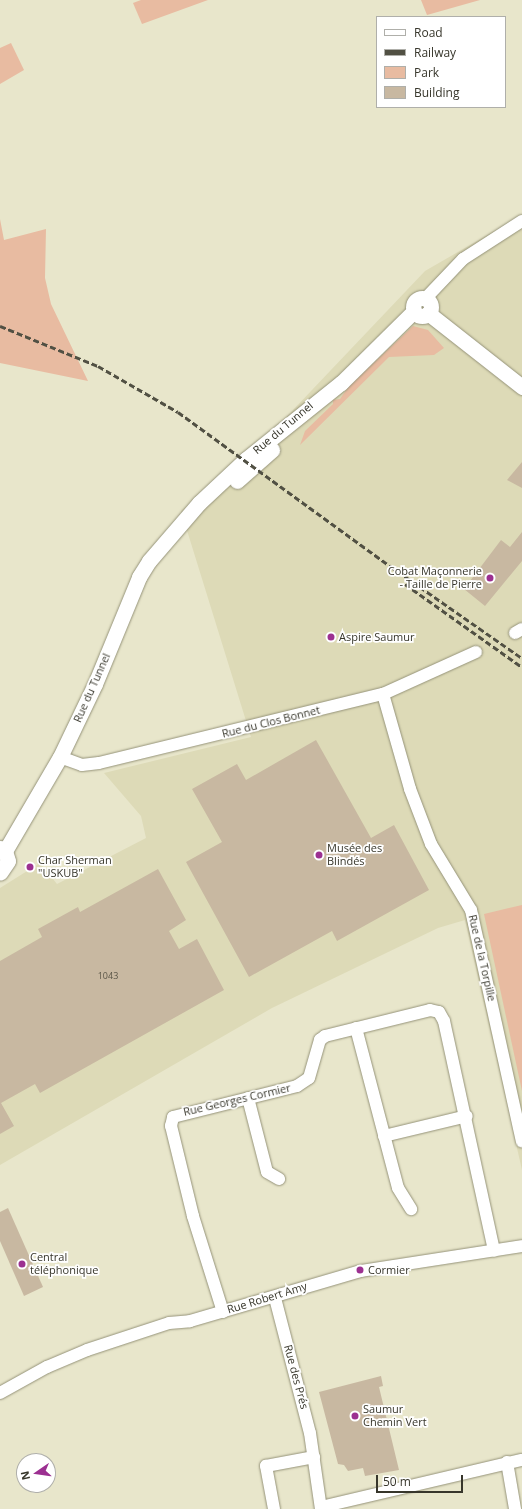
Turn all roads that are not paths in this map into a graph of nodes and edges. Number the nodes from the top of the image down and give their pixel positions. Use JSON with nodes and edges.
{"nodes":[{"id":1,"x":522,"y":221,"type":"edge"},
{"id":2,"x":422,"y":308,"type":"junction"},
{"id":3,"x":522,"y":386,"type":"edge"},
{"id":4,"x":476,"y":652,"type":"dead end"},
{"id":5,"x":384,"y":694,"type":"junction"},
{"id":6,"x":60,"y":757,"type":"junction"},
{"id":7,"x":2,"y":849,"type":"edge"},
{"id":8,"x":0,"y":873,"type":"edge"},
{"id":9,"x":356,"y":1028,"type":"junction"},
{"id":10,"x":248,"y":1098,"type":"junction"},
{"id":11,"x":467,"y":1116,"type":"junction"},
{"id":12,"x":384,"y":1136,"type":"junction"},
{"id":13,"x":522,"y":1141,"type":"edge"},
{"id":14,"x":279,"y":1179,"type":"dead end"},
{"id":15,"x":411,"y":1209,"type":"dead end"},
{"id":16,"x":522,"y":1246,"type":"edge"},
{"id":17,"x":494,"y":1251,"type":"junction"},
{"id":18,"x":275,"y":1298,"type":"junction"},
{"id":19,"x":224,"y":1312,"type":"junction"},
{"id":20,"x":0,"y":1393,"type":"edge"},
{"id":21,"x":314,"y":1457,"type":"junction"},
{"id":22,"x":522,"y":1460,"type":"edge"},
{"id":23,"x":507,"y":1462,"type":"junction"},
{"id":24,"x":321,"y":1508,"type":"edge"},
{"id":25,"x":274,"y":1509,"type":"edge"},
{"id":26,"x":516,"y":1509,"type":"edge"}],
"edges":[{"from":1,"to":2,"type":"street"},
{"from":2,"to":3,"type":"street"},
{"from":2,"to":6,"type":"street","name":"Rue du Tunnel"},
{"from":4,"to":5,"type":"street","name":"Rue du Clos Bonnet"},
{"from":5,"to":6,"type":"street","name":"Rue du Clos Bonnet"},
{"from":5,"to":13,"type":"street","name":"Rue de la Torpille"},
{"from":6,"to":7,"type":"street","name":"Rue du Tunnel"},
{"from":7,"to":8,"type":"street"},
{"from":9,"to":10,"type":"street","name":"Rue Georges Cormier"},
{"from":9,"to":11,"type":"street","name":"Rue Georges Cormier"},
{"from":9,"to":12,"type":"street"},
{"from":10,"to":14,"type":"street"},
{"from":10,"to":19,"type":"street","name":"Rue Georges Cormier"},
{"from":11,"to":12,"type":"street"},
{"from":11,"to":17,"type":"street","name":"Rue Georges Cormier"},
{"from":12,"to":15,"type":"street"},
{"from":16,"to":17,"type":"street","name":"Rue Robert Amy"},
{"from":17,"to":18,"type":"street","name":"Rue Robert Amy"},
{"from":18,"to":19,"type":"street","name":"Rue Robert Amy"},
{"from":18,"to":21,"type":"street","name":"Rue des Prés"},
{"from":19,"to":20,"type":"street","name":"Rue Robert Amy"},
{"from":21,"to":24,"type":"street","name":"Rue des Prés"},
{"from":21,"to":25,"type":"street"},
{"from":22,"to":23,"type":"street"},
{"from":23,"to":24,"type":"street"},
{"from":23,"to":26,"type":"street"}]}
